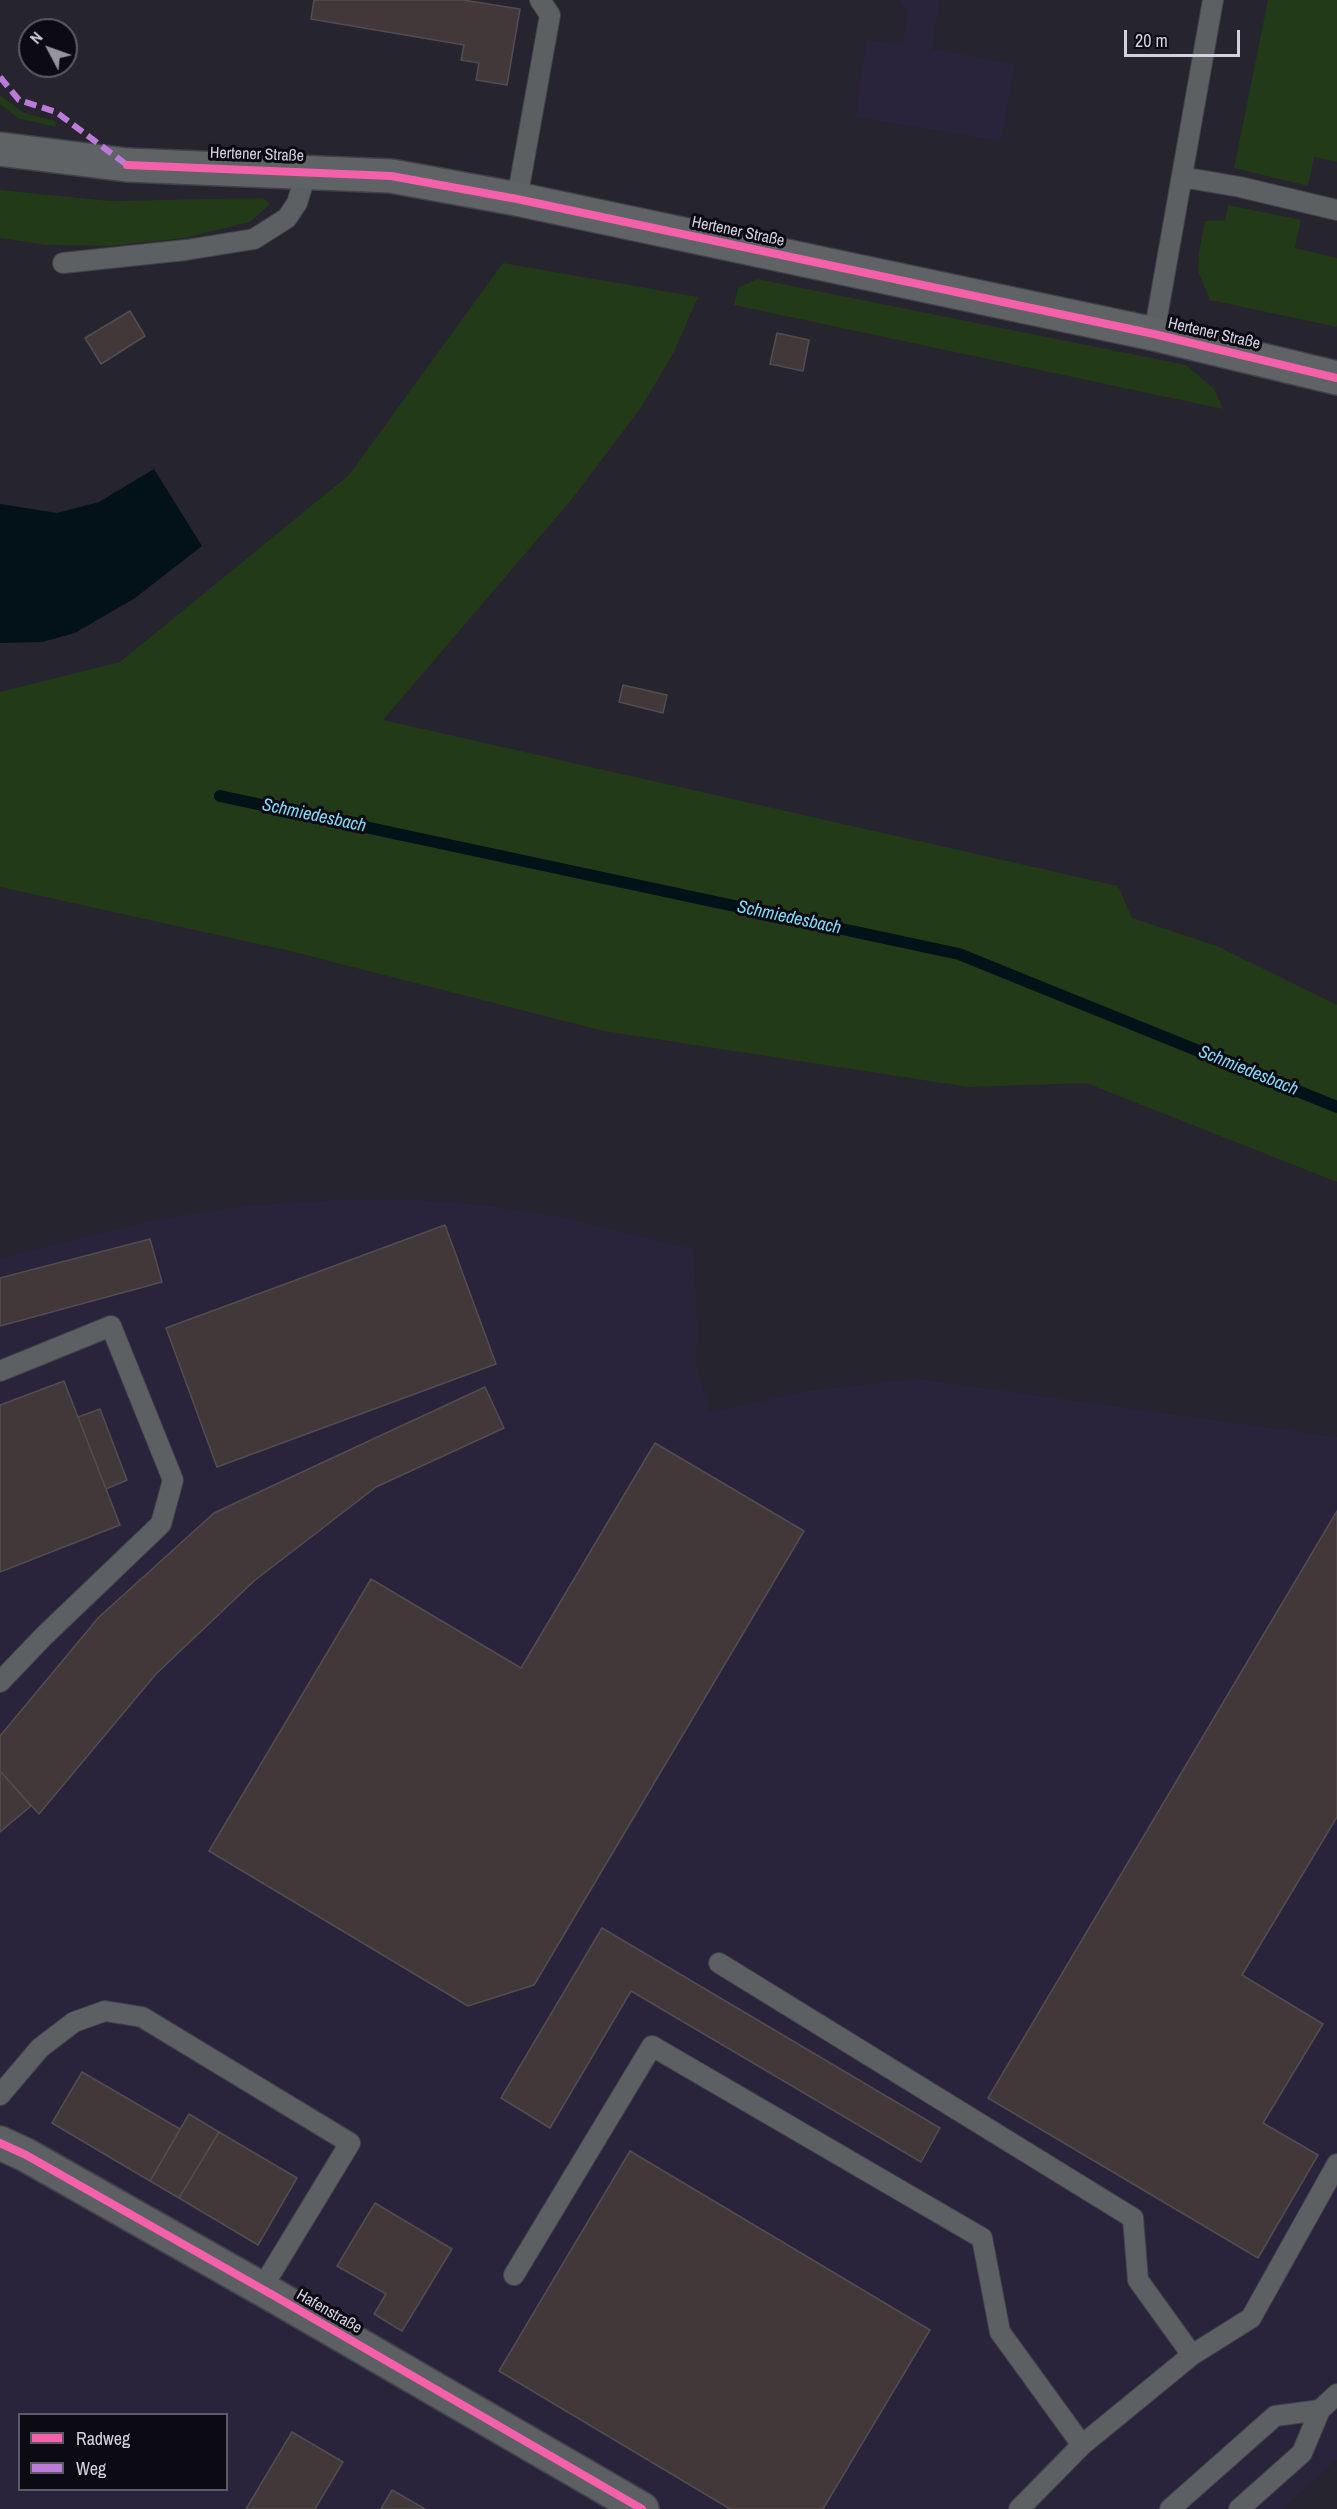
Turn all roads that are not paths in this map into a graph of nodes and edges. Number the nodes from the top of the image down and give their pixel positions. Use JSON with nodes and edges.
{"nodes":[{"id":1,"x":540,"y":0,"type":"edge"},
{"id":2,"x":1213,"y":0,"type":"edge"},
{"id":3,"x":0,"y":149,"type":"edge"},
{"id":4,"x":307,"y":171,"type":"junction"},
{"id":5,"x":1182,"y":177,"type":"junction"},
{"id":6,"x":517,"y":199,"type":"junction"},
{"id":7,"x":1337,"y":210,"type":"edge"},
{"id":8,"x":63,"y":263,"type":"dead end"},
{"id":9,"x":1154,"y":334,"type":"junction"},
{"id":10,"x":1337,"y":378,"type":"edge"},
{"id":11,"x":0,"y":1371,"type":"edge"},
{"id":12,"x":0,"y":1682,"type":"edge"},
{"id":13,"x":719,"y":1963,"type":"dead end"},
{"id":14,"x":0,"y":2095,"type":"edge"},
{"id":15,"x":0,"y":2143,"type":"edge"},
{"id":16,"x":1337,"y":2164,"type":"edge"},
{"id":17,"x":514,"y":2276,"type":"dead end"},
{"id":18,"x":261,"y":2288,"type":"junction"},
{"id":19,"x":1191,"y":2355,"type":"junction"},
{"id":20,"x":1337,"y":2394,"type":"edge"},
{"id":21,"x":1320,"y":2410,"type":"junction"},
{"id":22,"x":1082,"y":2445,"type":"junction"},
{"id":23,"x":624,"y":2505,"type":"edge"},
{"id":24,"x":1019,"y":2509,"type":"edge"},
{"id":25,"x":1170,"y":2509,"type":"edge"},
{"id":26,"x":1239,"y":2509,"type":"edge"}],
"edges":[{"from":1,"to":6,"type":"lane"},
{"from":2,"to":5,"type":"lane"},
{"from":3,"to":4,"type":"main road","name":"Hertener Straße"},
{"from":4,"to":6,"type":"main road","name":"Hertener Straße"},
{"from":4,"to":8,"type":"lane"},
{"from":5,"to":7,"type":"lane"},
{"from":5,"to":9,"type":"lane"},
{"from":6,"to":9,"type":"main road","name":"Hertener Straße"},
{"from":9,"to":10,"type":"main road","name":"Hertener Straße"},
{"from":11,"to":12,"type":"lane"},
{"from":13,"to":19,"type":"lane"},
{"from":14,"to":18,"type":"lane"},
{"from":15,"to":18,"type":"street","name":"Hafenstraße"},
{"from":16,"to":19,"type":"lane"},
{"from":17,"to":22,"type":"lane"},
{"from":18,"to":23,"type":"street","name":"Hafenstraße"},
{"from":19,"to":22,"type":"lane"},
{"from":20,"to":21,"type":"lane"},
{"from":21,"to":25,"type":"lane"},
{"from":21,"to":26,"type":"lane"},
{"from":22,"to":24,"type":"lane"}]}
